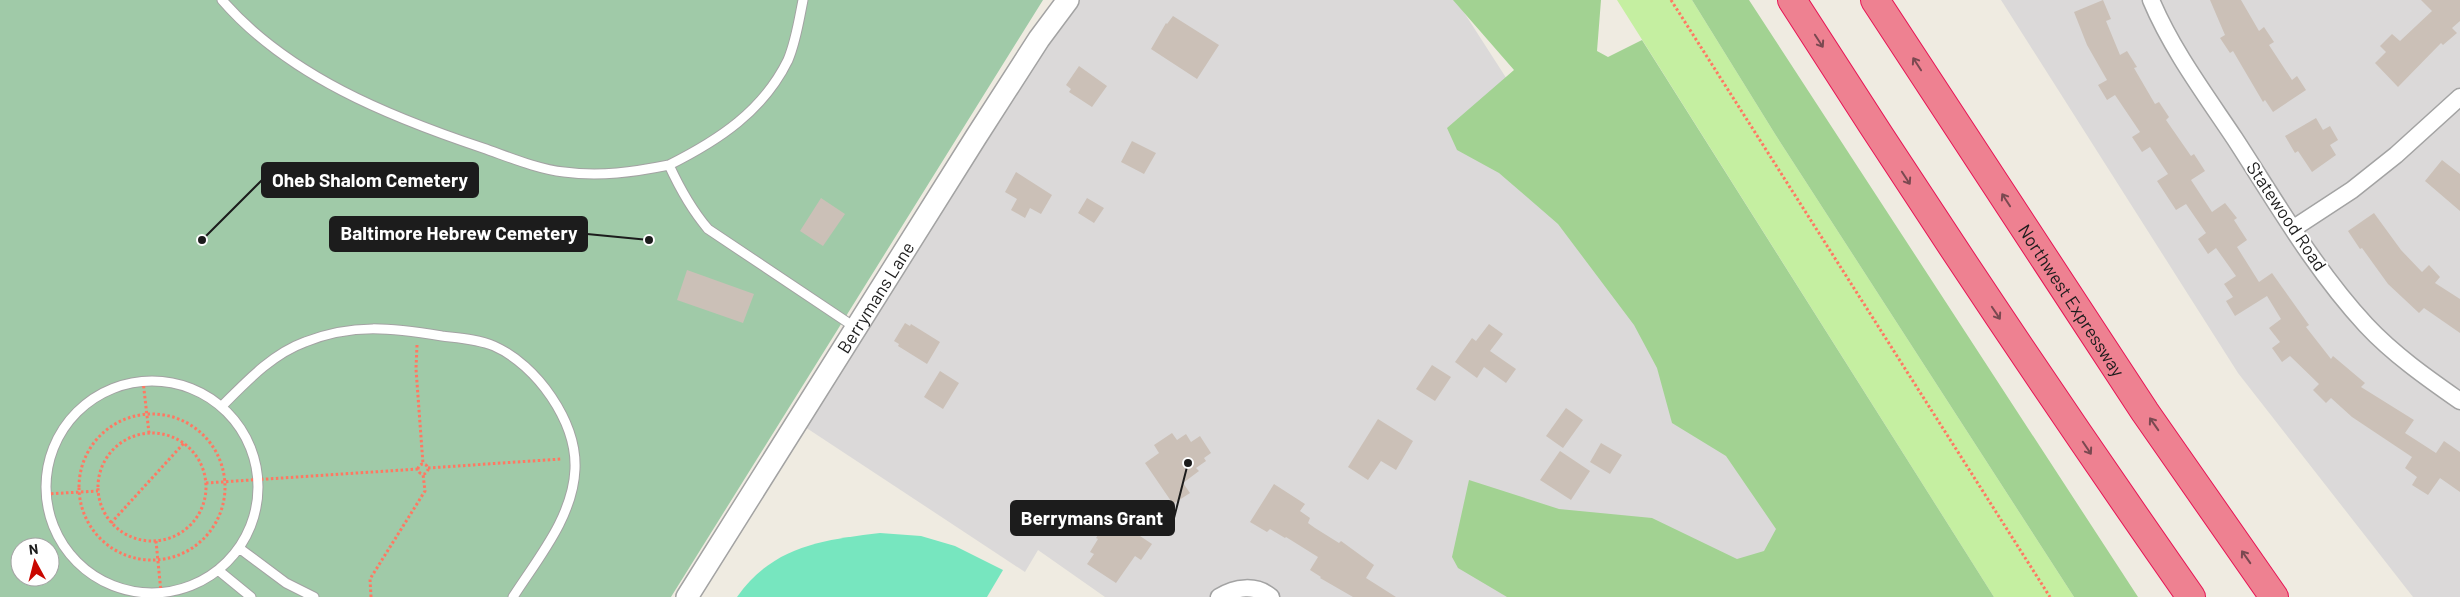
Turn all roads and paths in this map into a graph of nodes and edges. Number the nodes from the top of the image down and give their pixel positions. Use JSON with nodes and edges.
{"nodes":[{"id":1,"x":222,"y":0,"type":"edge"},
{"id":2,"x":804,"y":0,"type":"edge"},
{"id":3,"x":1068,"y":0,"type":"edge"},
{"id":4,"x":1671,"y":0,"type":"edge"},
{"id":5,"x":1792,"y":0,"type":"edge"},
{"id":6,"x":1875,"y":0,"type":"edge"},
{"id":7,"x":2151,"y":0,"type":"edge"},
{"id":8,"x":2460,"y":97,"type":"edge"},
{"id":9,"x":669,"y":165,"type":"junction"},
{"id":10,"x":2294,"y":228,"type":"junction"},
{"id":11,"x":856,"y":328,"type":"junction"},
{"id":12,"x":418,"y":332,"type":"junction"},
{"id":13,"x":143,"y":381,"type":"junction"},
{"id":14,"x":2460,"y":401,"type":"edge"},
{"id":15,"x":222,"y":406,"type":"junction"},
{"id":16,"x":147,"y":414,"type":"junction"},
{"id":17,"x":149,"y":433,"type":"junction"},
{"id":18,"x":184,"y":443,"type":"junction"},
{"id":19,"x":574,"y":458,"type":"junction"},
{"id":20,"x":423,"y":464,"type":"junction"},
{"id":21,"x":428,"y":468,"type":"junction"},
{"id":22,"x":418,"y":469,"type":"junction"},
{"id":23,"x":423,"y":474,"type":"junction"},
{"id":24,"x":258,"y":480,"type":"junction"},
{"id":25,"x":225,"y":482,"type":"junction"},
{"id":26,"x":206,"y":483,"type":"junction"},
{"id":27,"x":98,"y":491,"type":"junction"},
{"id":28,"x":78,"y":493,"type":"junction"},
{"id":29,"x":46,"y":494,"type":"junction"},
{"id":30,"x":111,"y":522,"type":"junction"},
{"id":31,"x":156,"y":541,"type":"junction"},
{"id":32,"x":239,"y":548,"type":"junction"},
{"id":33,"x":158,"y":560,"type":"junction"},
{"id":34,"x":218,"y":570,"type":"junction"},
{"id":35,"x":161,"y":592,"type":"junction"},
{"id":36,"x":252,"y":597,"type":"edge"},
{"id":37,"x":314,"y":597,"type":"edge"},
{"id":38,"x":372,"y":597,"type":"edge"},
{"id":39,"x":513,"y":597,"type":"edge"},
{"id":40,"x":687,"y":597,"type":"edge"},
{"id":41,"x":1219,"y":597,"type":"edge"},
{"id":42,"x":1271,"y":597,"type":"edge"},
{"id":43,"x":2050,"y":597,"type":"edge"},
{"id":44,"x":2191,"y":597,"type":"edge"},
{"id":45,"x":2274,"y":597,"type":"edge"}],
"edges":[{"from":1,"to":9,"type":"lane"},
{"from":2,"to":9,"type":"lane"},
{"from":3,"to":11,"type":"street","name":"Berrymans Lane"},
{"from":4,"to":43,"type":"path"},
{"from":5,"to":44,"type":"highway","one_way":true},
{"from":45,"to":6,"type":"highway","name":"Northwest Expressway","one_way":true},
{"from":7,"to":10,"type":"street","name":"Statewood Road"},
{"from":8,"to":10,"type":"street"},
{"from":9,"to":11,"type":"lane"},
{"from":10,"to":14,"type":"street","name":"Statewood Road"},
{"from":11,"to":40,"type":"street","name":"Berrymans Lane"},
{"from":12,"to":15,"type":"lane"},
{"from":12,"to":19,"type":"lane"},
{"from":12,"to":20,"type":"path"},
{"from":13,"to":15,"type":"lane"},
{"from":13,"to":16,"type":"path"},
{"from":13,"to":29,"type":"lane"},
{"from":15,"to":24,"type":"lane"},
{"from":16,"to":17,"type":"path"},
{"from":16,"to":25,"type":"path"},
{"from":16,"to":28,"type":"path"},
{"from":17,"to":18,"type":"path"},
{"from":17,"to":27,"type":"path"},
{"from":18,"to":26,"type":"path"},
{"from":18,"to":30,"type":"path"},
{"from":19,"to":21,"type":"path"},
{"from":19,"to":39,"type":"lane"},
{"from":20,"to":21,"type":"path"},
{"from":20,"to":22,"type":"path"},
{"from":21,"to":23,"type":"path"},
{"from":22,"to":23,"type":"path"},
{"from":22,"to":24,"type":"path"},
{"from":23,"to":38,"type":"path"},
{"from":24,"to":25,"type":"path"},
{"from":24,"to":32,"type":"lane"},
{"from":25,"to":26,"type":"path"},
{"from":25,"to":33,"type":"path"},
{"from":26,"to":31,"type":"path"},
{"from":27,"to":28,"type":"path"},
{"from":27,"to":30,"type":"path"},
{"from":28,"to":29,"type":"path"},
{"from":28,"to":33,"type":"path"},
{"from":29,"to":35,"type":"lane"},
{"from":30,"to":31,"type":"path"},
{"from":31,"to":33,"type":"path"},
{"from":32,"to":34,"type":"lane"},
{"from":32,"to":37,"type":"lane"},
{"from":33,"to":35,"type":"path"},
{"from":34,"to":35,"type":"lane"},
{"from":34,"to":36,"type":"lane"},
{"from":41,"to":42,"type":"street"}]}
